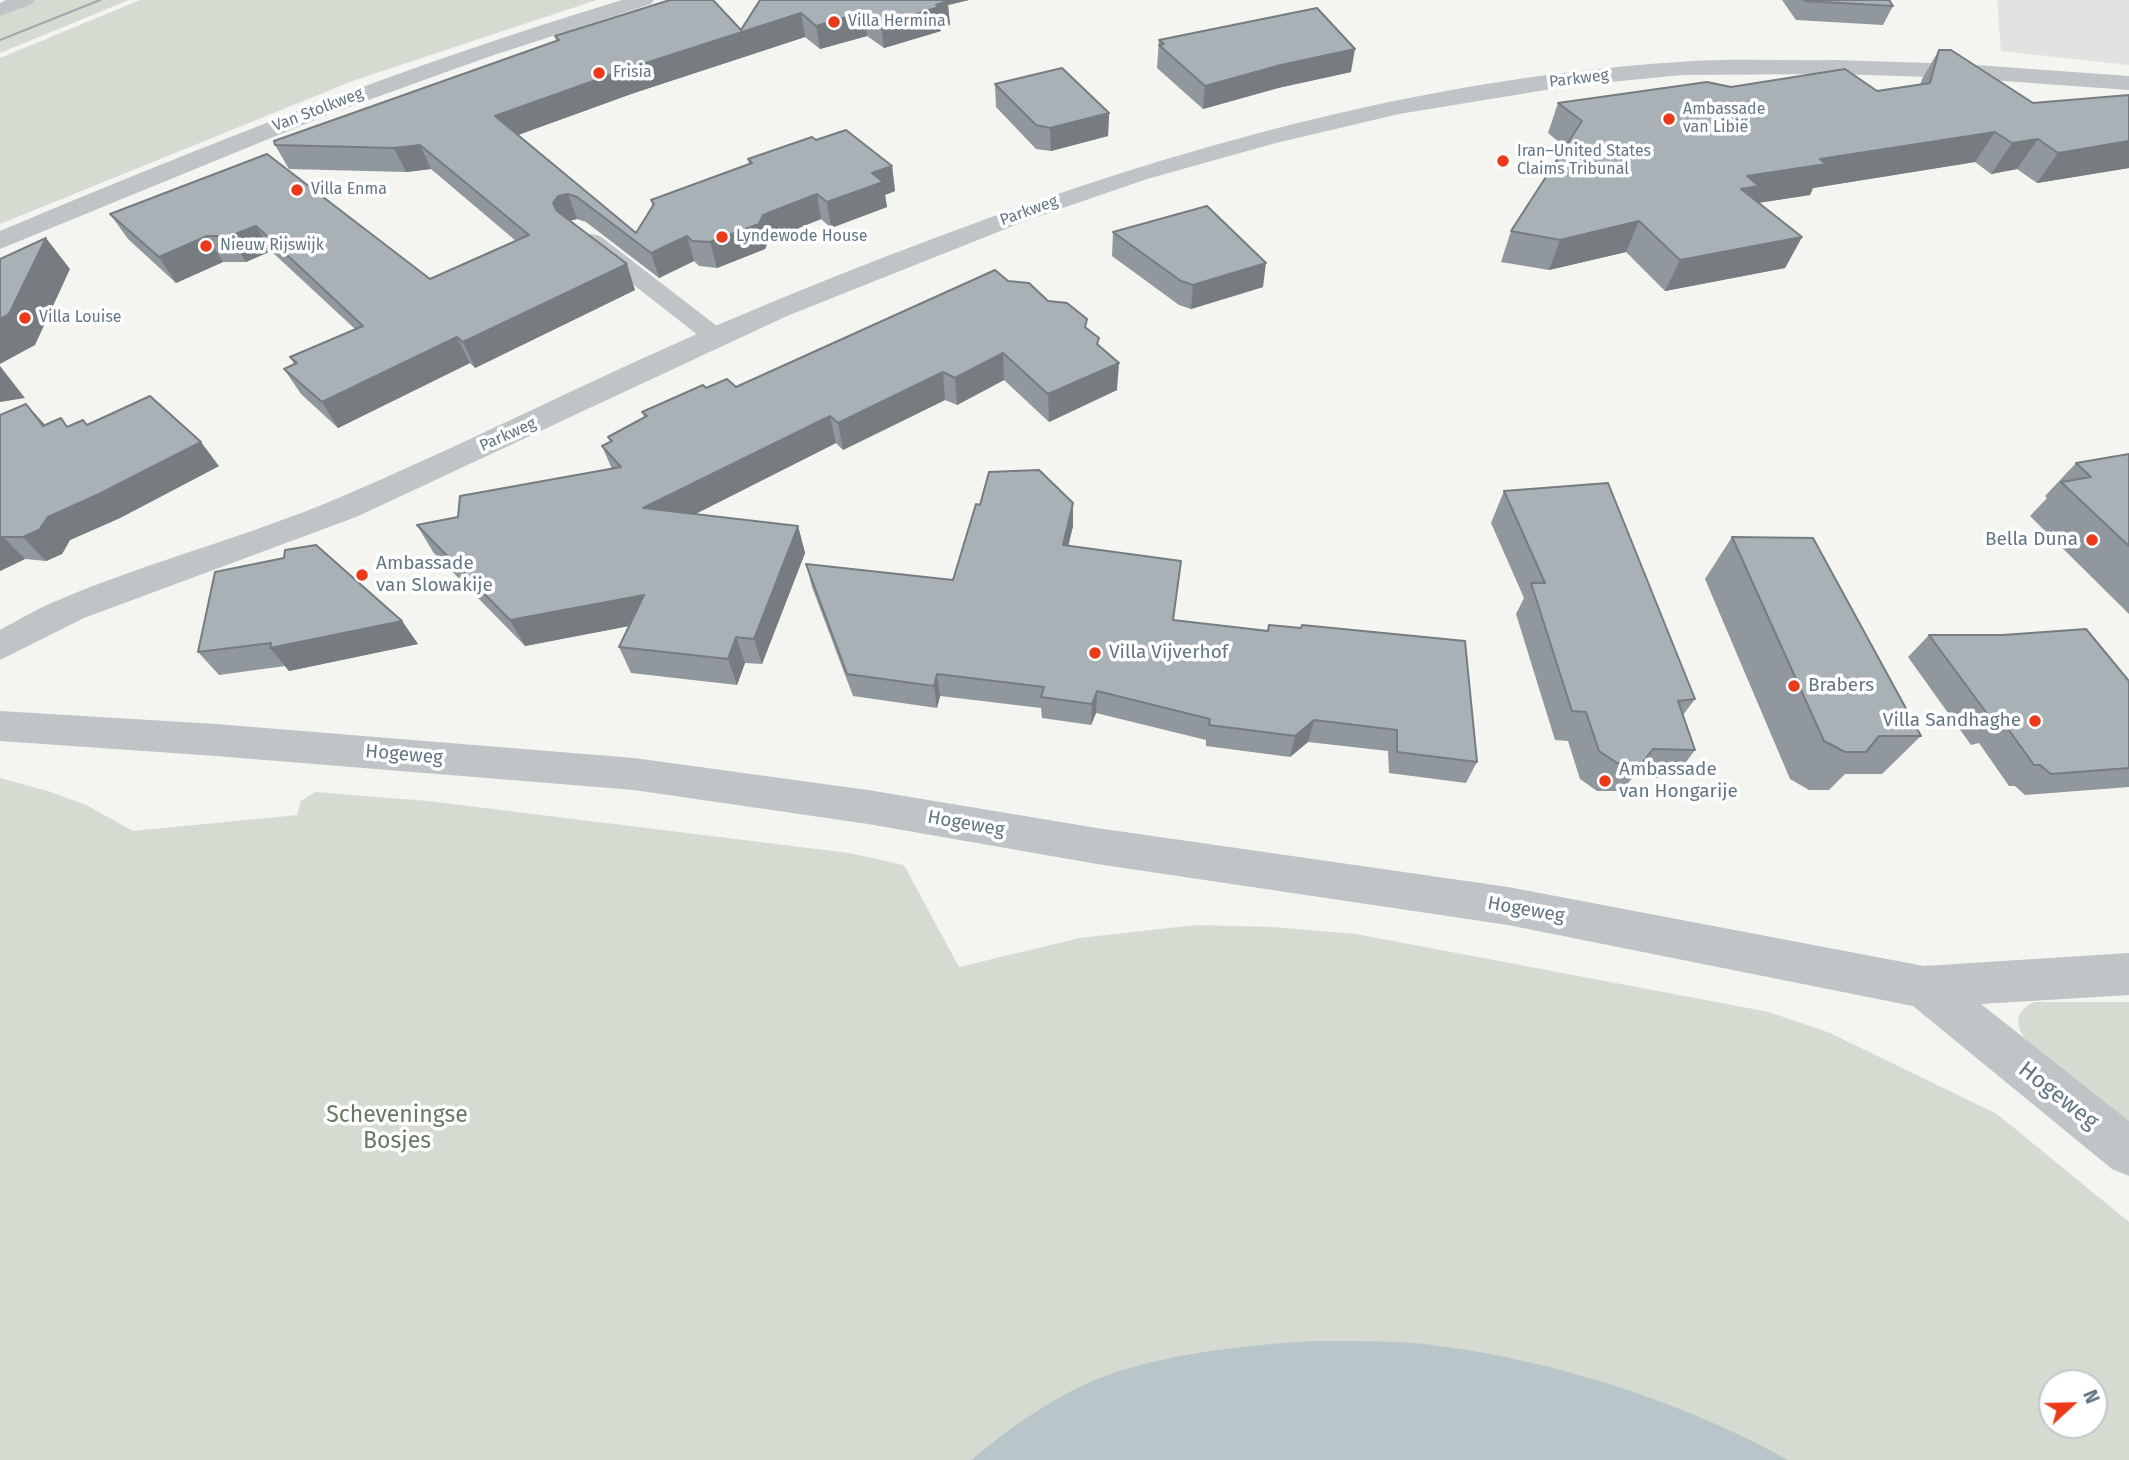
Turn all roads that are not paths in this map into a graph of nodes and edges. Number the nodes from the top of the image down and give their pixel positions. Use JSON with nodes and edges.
{"nodes":[{"id":1,"x":25,"y":0,"type":"edge"},
{"id":2,"x":645,"y":0,"type":"edge"},
{"id":3,"x":0,"y":10,"type":"edge"},
{"id":4,"x":2129,"y":83,"type":"edge"},
{"id":5,"x":576,"y":229,"type":"edge"},
{"id":6,"x":0,"y":241,"type":"edge"},
{"id":7,"x":718,"y":338,"type":"junction"},
{"id":8,"x":0,"y":646,"type":"edge"},
{"id":9,"x":0,"y":726,"type":"edge"},
{"id":10,"x":2129,"y":974,"type":"edge"},
{"id":11,"x":1924,"y":987,"type":"junction"},
{"id":12,"x":2129,"y":1152,"type":"edge"}],
"edges":[{"from":1,"to":3,"type":"street"},
{"from":2,"to":6,"type":"street","name":"Van Stolkweg"},
{"from":4,"to":7,"type":"street","name":"Parkweg"},
{"from":5,"to":7,"type":"lane"},
{"from":7,"to":8,"type":"street","name":"Parkweg"},
{"from":9,"to":11,"type":"street","name":"Hogeweg"},
{"from":10,"to":11,"type":"street","name":"Hogeweg"},
{"from":11,"to":12,"type":"street","name":"Hogeweg"}]}
